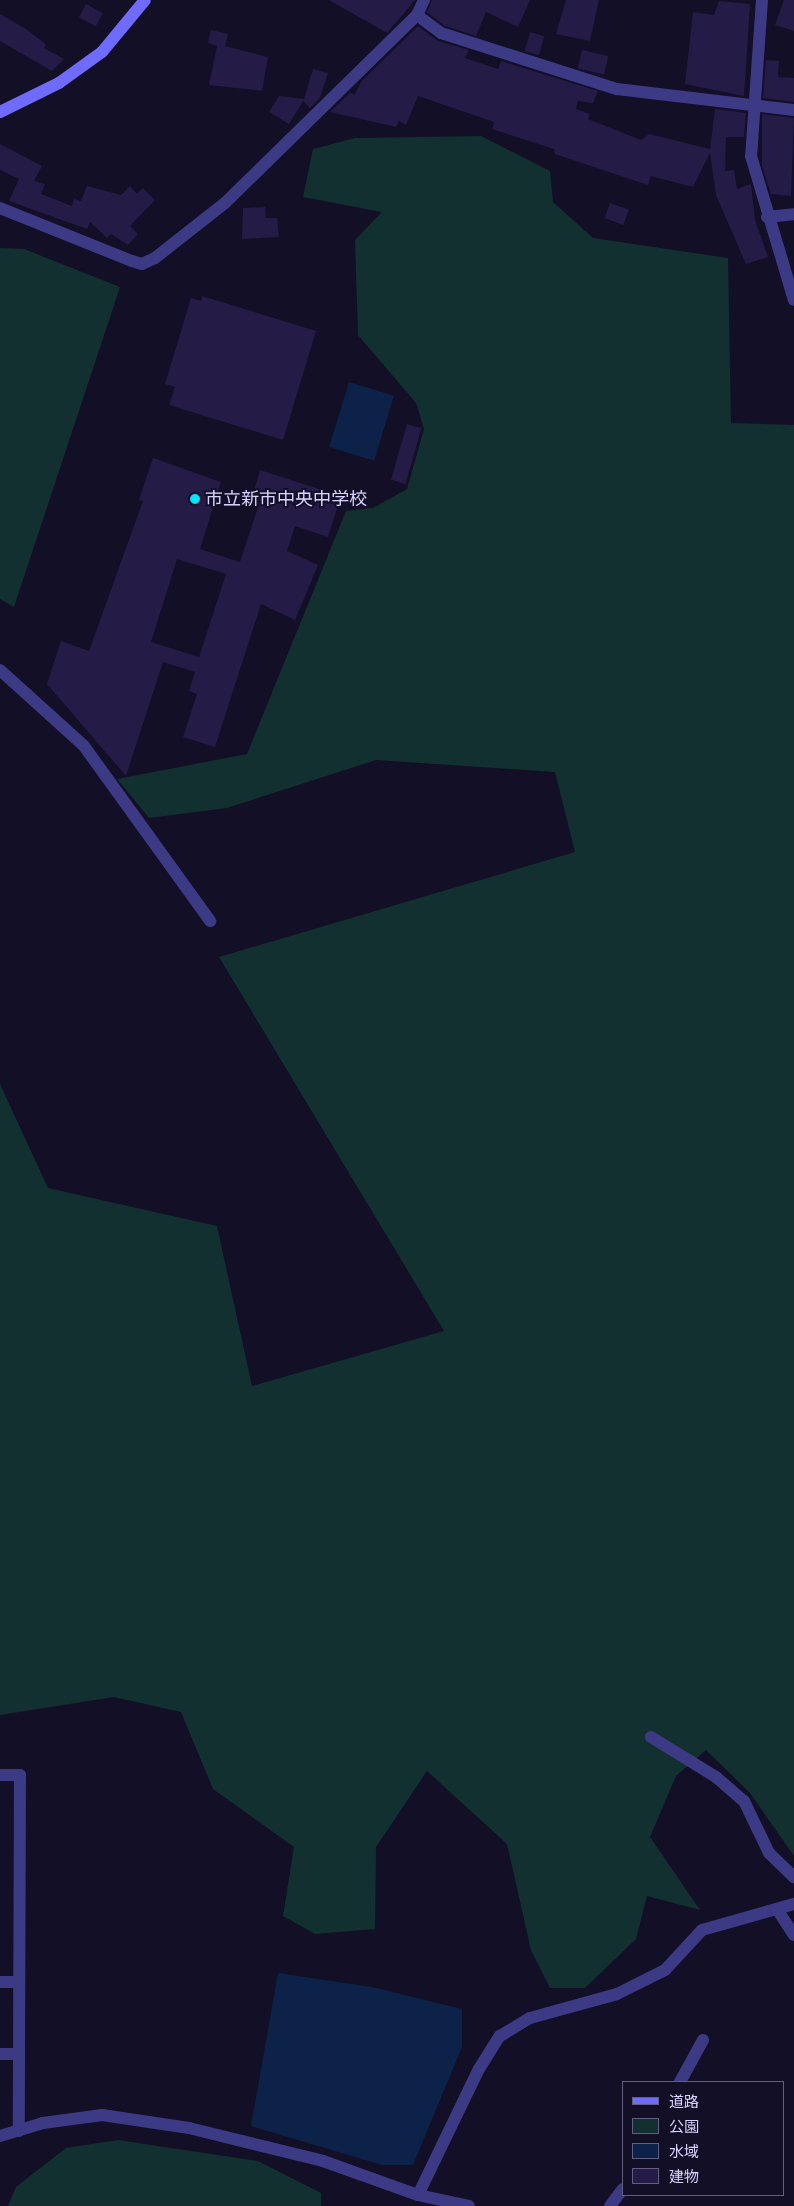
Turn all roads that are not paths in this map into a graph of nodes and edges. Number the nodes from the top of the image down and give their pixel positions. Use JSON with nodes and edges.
{"nodes":[{"id":1,"x":145,"y":0,"type":"edge"},
{"id":2,"x":424,"y":0,"type":"edge"},
{"id":3,"x":762,"y":0,"type":"edge"},
{"id":4,"x":417,"y":15,"type":"junction"},
{"id":5,"x":756,"y":107,"type":"junction"},
{"id":6,"x":794,"y":110,"type":"edge"},
{"id":7,"x":0,"y":112,"type":"edge"},
{"id":8,"x":0,"y":208,"type":"edge"},
{"id":9,"x":794,"y":214,"type":"edge"},
{"id":10,"x":767,"y":216,"type":"junction"},
{"id":11,"x":794,"y":300,"type":"edge"},
{"id":12,"x":0,"y":670,"type":"edge"},
{"id":13,"x":210,"y":921,"type":"dead end"},
{"id":14,"x":651,"y":1737,"type":"dead end"},
{"id":15,"x":0,"y":1775,"type":"edge"},
{"id":16,"x":794,"y":1877,"type":"edge"},
{"id":17,"x":794,"y":1904,"type":"edge"},
{"id":18,"x":777,"y":1909,"type":"junction"},
{"id":19,"x":794,"y":1936,"type":"edge"},
{"id":20,"x":0,"y":1982,"type":"edge"},
{"id":21,"x":20,"y":1982,"type":"junction"},
{"id":22,"x":703,"y":2040,"type":"dead end"},
{"id":23,"x":0,"y":2054,"type":"edge"},
{"id":24,"x":19,"y":2054,"type":"junction"},
{"id":25,"x":681,"y":2081,"type":"edge"},
{"id":26,"x":19,"y":2131,"type":"junction"},
{"id":27,"x":0,"y":2136,"type":"edge"},
{"id":28,"x":622,"y":2190,"type":"edge"},
{"id":29,"x":418,"y":2194,"type":"junction"},
{"id":30,"x":452,"y":2204,"type":"edge"},
{"id":31,"x":468,"y":2206,"type":"edge"},
{"id":32,"x":610,"y":2206,"type":"edge"}],
"edges":[{"from":1,"to":7,"type":"main road"},
{"from":2,"to":4,"type":"street"},
{"from":3,"to":5,"type":"street"},
{"from":4,"to":5,"type":"street"},
{"from":4,"to":8,"type":"street"},
{"from":5,"to":6,"type":"street"},
{"from":5,"to":10,"type":"street"},
{"from":9,"to":10,"type":"street"},
{"from":10,"to":11,"type":"street"},
{"from":12,"to":13,"type":"street"},
{"from":14,"to":16,"type":"street"},
{"from":15,"to":21,"type":"street"},
{"from":17,"to":18,"type":"street"},
{"from":18,"to":19,"type":"street"},
{"from":18,"to":29,"type":"street"},
{"from":20,"to":21,"type":"street"},
{"from":21,"to":24,"type":"street"},
{"from":22,"to":25,"type":"street"},
{"from":23,"to":24,"type":"street"},
{"from":24,"to":26,"type":"street"},
{"from":26,"to":27,"type":"street"},
{"from":26,"to":29,"type":"street"},
{"from":28,"to":32,"type":"street"},
{"from":29,"to":30,"type":"street"},
{"from":30,"to":31,"type":"street"}]}
